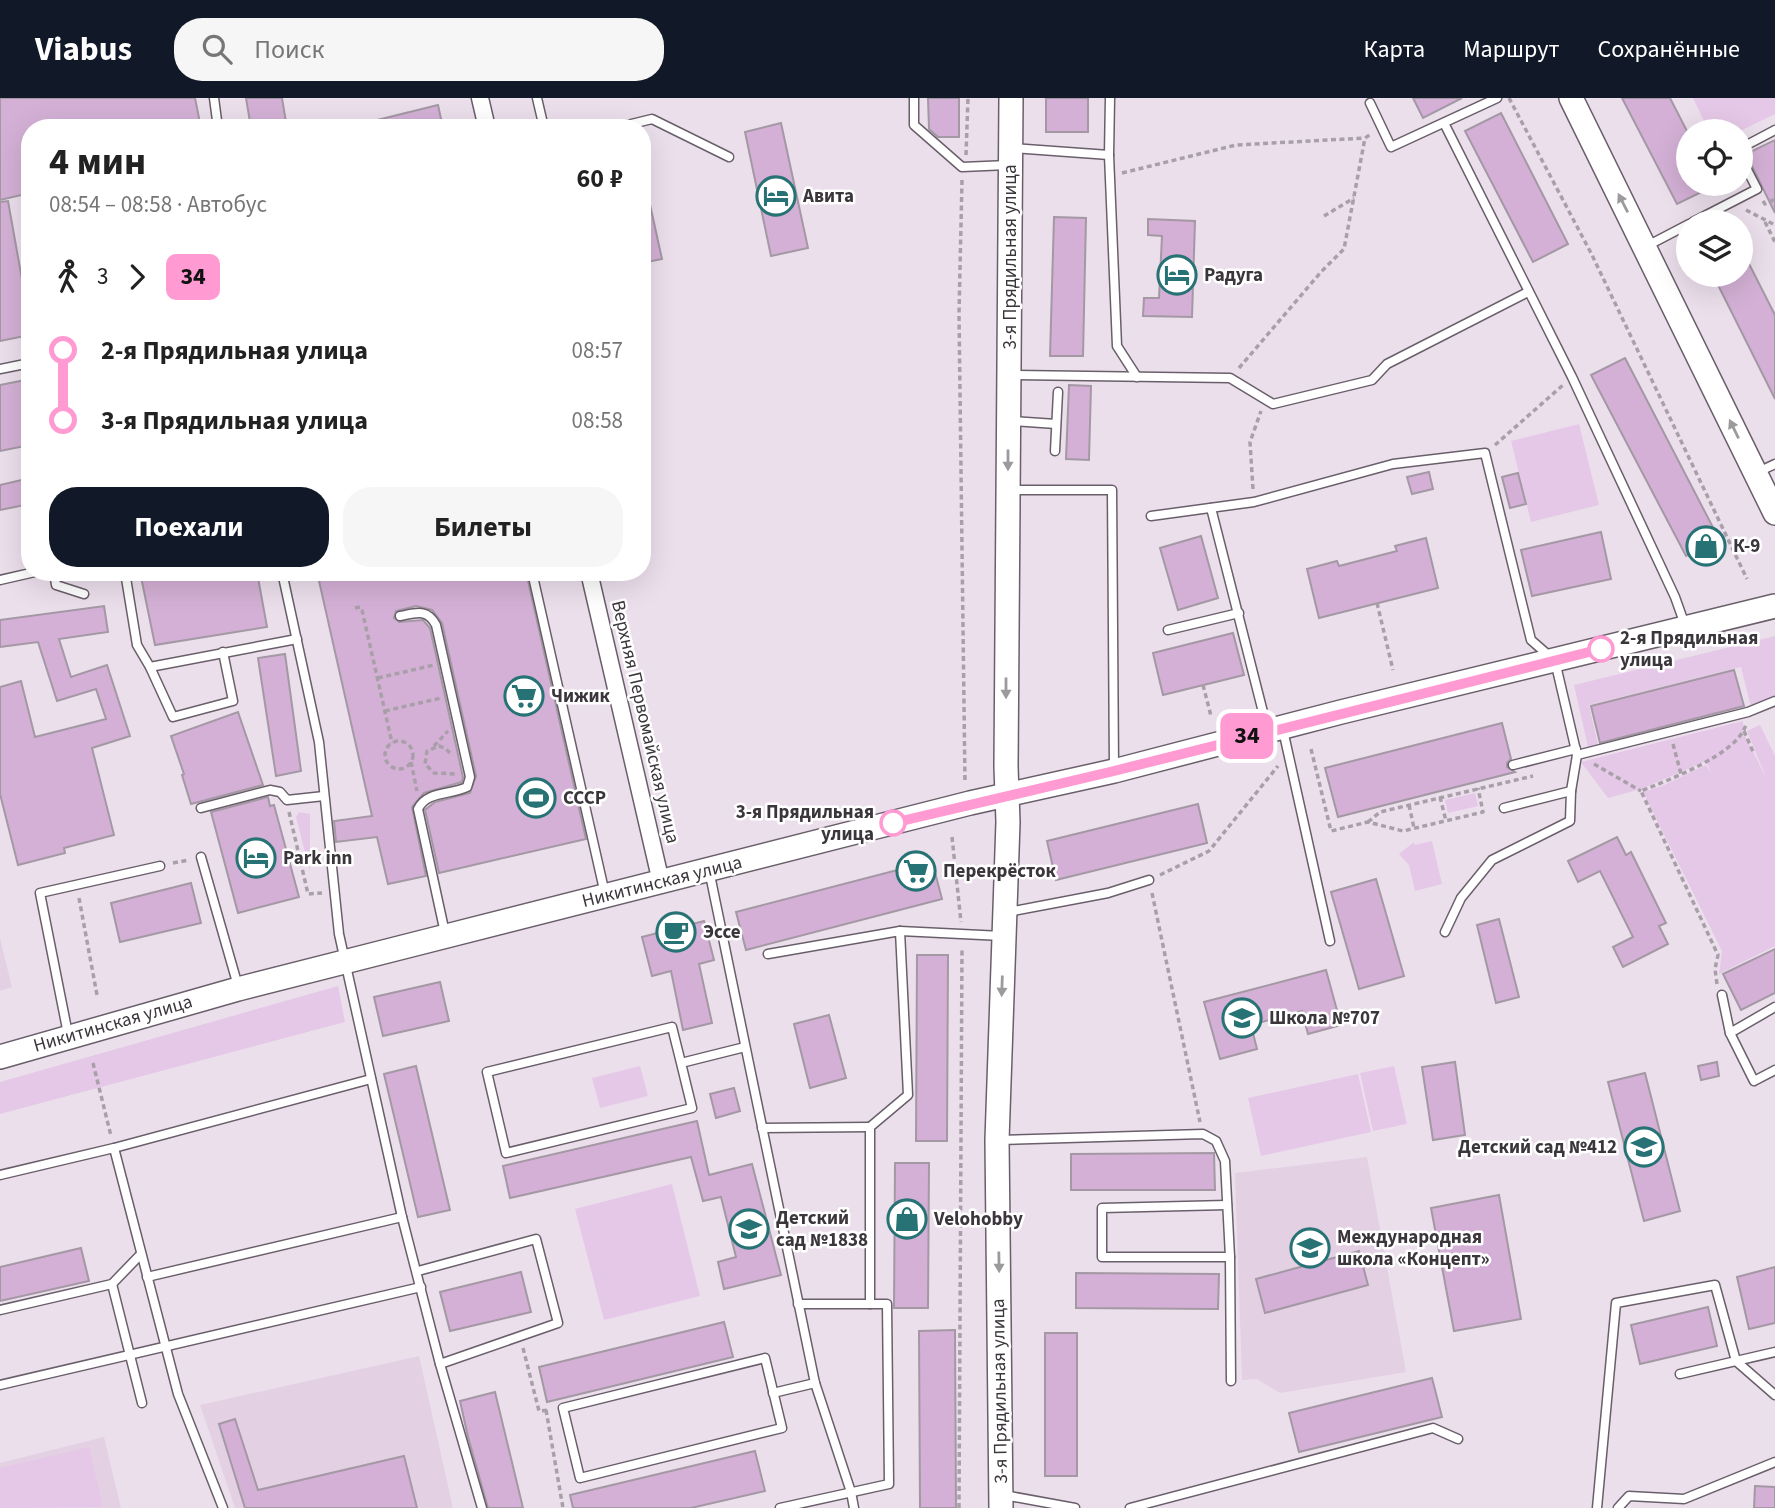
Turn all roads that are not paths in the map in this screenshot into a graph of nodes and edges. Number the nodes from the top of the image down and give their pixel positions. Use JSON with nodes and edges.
{"nodes":[{"id":1,"x":214,"y":98,"type":"edge"},
{"id":2,"x":480,"y":98,"type":"edge"},
{"id":3,"x":537,"y":98,"type":"edge"},
{"id":4,"x":914,"y":98,"type":"edge"},
{"id":5,"x":1011,"y":98,"type":"edge"},
{"id":6,"x":1110,"y":98,"type":"edge"},
{"id":7,"x":1497,"y":98,"type":"edge"},
{"id":8,"x":1571,"y":98,"type":"edge"},
{"id":9,"x":1370,"y":103,"type":"dead end"},
{"id":10,"x":217,"y":119,"type":"edge"},
{"id":11,"x":485,"y":119,"type":"edge"},
{"id":12,"x":542,"y":119,"type":"edge"},
{"id":13,"x":651,"y":119,"type":"edge"},
{"id":14,"x":1444,"y":123,"type":"junction"},
{"id":15,"x":1775,"y":130,"type":"edge"},
{"id":16,"x":1753,"y":142,"type":"edge"},
{"id":17,"x":1109,"y":155,"type":"junction"},
{"id":18,"x":1010,"y":156,"type":"junction"},
{"id":19,"x":729,"y":157,"type":"dead end"},
{"id":20,"x":1744,"y":196,"type":"edge"},
{"id":21,"x":1716,"y":210,"type":"edge"},
{"id":22,"x":1676,"y":231,"type":"edge"},
{"id":23,"x":1645,"y":247,"type":"junction"},
{"id":24,"x":1528,"y":292,"type":"junction"},
{"id":25,"x":21,"y":365,"type":"edge"},
{"id":26,"x":0,"y":369,"type":"edge"},
{"id":27,"x":1009,"y":375,"type":"junction"},
{"id":28,"x":1138,"y":377,"type":"junction"},
{"id":29,"x":1058,"y":392,"type":"dead end"},
{"id":30,"x":1008,"y":421,"type":"junction"},
{"id":31,"x":1056,"y":424,"type":"junction"},
{"id":32,"x":1055,"y":451,"type":"dead end"},
{"id":33,"x":1765,"y":469,"type":"edge"},
{"id":34,"x":1008,"y":490,"type":"junction"},
{"id":35,"x":1211,"y":508,"type":"junction"},
{"id":36,"x":1775,"y":513,"type":"edge"},
{"id":37,"x":1151,"y":516,"type":"dead end"},
{"id":38,"x":21,"y":575,"type":"edge"},
{"id":39,"x":0,"y":580,"type":"edge"},
{"id":40,"x":55,"y":581,"type":"edge"},
{"id":41,"x":126,"y":581,"type":"edge"},
{"id":42,"x":284,"y":581,"type":"edge"},
{"id":43,"x":534,"y":581,"type":"edge"},
{"id":44,"x":591,"y":581,"type":"edge"},
{"id":45,"x":85,"y":594,"type":"dead end"},
{"id":46,"x":1775,"y":606,"type":"edge"},
{"id":47,"x":1239,"y":613,"type":"junction"},
{"id":48,"x":400,"y":617,"type":"dead end"},
{"id":49,"x":1685,"y":627,"type":"junction"},
{"id":50,"x":1168,"y":630,"type":"dead end"},
{"id":51,"x":297,"y":639,"type":"junction"},
{"id":52,"x":223,"y":652,"type":"junction"},
{"id":53,"x":1555,"y":660,"type":"junction"},
{"id":54,"x":150,"y":667,"type":"junction"},
{"id":55,"x":1775,"y":701,"type":"edge"},
{"id":56,"x":1275,"y":729,"type":"junction"},
{"id":57,"x":1576,"y":752,"type":"junction"},
{"id":58,"x":1513,"y":765,"type":"dead end"},
{"id":59,"x":1114,"y":771,"type":"junction"},
{"id":60,"x":1571,"y":791,"type":"junction"},
{"id":61,"x":1006,"y":795,"type":"junction"},
{"id":62,"x":324,"y":796,"type":"junction"},
{"id":63,"x":201,"y":808,"type":"dead end"},
{"id":64,"x":1504,"y":808,"type":"dead end"},
{"id":65,"x":201,"y":857,"type":"road end"},
{"id":66,"x":160,"y":866,"type":"road end"},
{"id":67,"x":709,"y":870,"type":"junction"},
{"id":68,"x":1149,"y":880,"type":"road end"},
{"id":69,"x":661,"y":882,"type":"junction"},
{"id":70,"x":606,"y":896,"type":"junction"},
{"id":71,"x":1005,"y":912,"type":"junction"},
{"id":72,"x":900,"y":931,"type":"junction"},
{"id":73,"x":1445,"y":932,"type":"dead end"},
{"id":74,"x":446,"y":936,"type":"junction"},
{"id":75,"x":1003,"y":936,"type":"junction"},
{"id":76,"x":1330,"y":940,"type":"dead end"},
{"id":77,"x":768,"y":954,"type":"dead end"},
{"id":78,"x":345,"y":962,"type":"junction"},
{"id":79,"x":238,"y":989,"type":"junction"},
{"id":80,"x":1722,"y":995,"type":"road end"},
{"id":81,"x":1775,"y":1007,"type":"edge"},
{"id":82,"x":1730,"y":1033,"type":"junction"},
{"id":83,"x":68,"y":1037,"type":"junction"},
{"id":84,"x":745,"y":1047,"type":"junction"},
{"id":85,"x":0,"y":1057,"type":"edge"},
{"id":86,"x":681,"y":1063,"type":"junction"},
{"id":87,"x":1775,"y":1070,"type":"edge"},
{"id":88,"x":371,"y":1079,"type":"junction"},
{"id":89,"x":870,"y":1127,"type":"junction"},
{"id":90,"x":762,"y":1128,"type":"junction"},
{"id":91,"x":998,"y":1140,"type":"junction"},
{"id":92,"x":114,"y":1148,"type":"junction"},
{"id":93,"x":0,"y":1175,"type":"edge"},
{"id":94,"x":1227,"y":1205,"type":"junction"},
{"id":95,"x":402,"y":1217,"type":"junction"},
{"id":96,"x":141,"y":1254,"type":"junction"},
{"id":97,"x":1230,"y":1257,"type":"junction"},
{"id":98,"x":418,"y":1271,"type":"junction"},
{"id":99,"x":147,"y":1277,"type":"junction"},
{"id":100,"x":112,"y":1284,"type":"junction"},
{"id":101,"x":421,"y":1287,"type":"junction"},
{"id":102,"x":798,"y":1304,"type":"junction"},
{"id":103,"x":870,"y":1304,"type":"junction"},
{"id":104,"x":0,"y":1310,"type":"edge"},
{"id":105,"x":166,"y":1346,"type":"junction"},
{"id":106,"x":1775,"y":1352,"type":"edge"},
{"id":107,"x":131,"y":1354,"type":"junction"},
{"id":108,"x":1736,"y":1361,"type":"junction"},
{"id":109,"x":440,"y":1364,"type":"junction"},
{"id":110,"x":1680,"y":1374,"type":"dead end"},
{"id":111,"x":1231,"y":1381,"type":"dead end"},
{"id":112,"x":815,"y":1383,"type":"junction"},
{"id":113,"x":0,"y":1385,"type":"edge"},
{"id":114,"x":773,"y":1393,"type":"junction"},
{"id":115,"x":1775,"y":1395,"type":"edge"},
{"id":116,"x":142,"y":1403,"type":"dead end"},
{"id":117,"x":1458,"y":1439,"type":"dead end"},
{"id":118,"x":1775,"y":1462,"type":"edge"},
{"id":119,"x":851,"y":1492,"type":"junction"},
{"id":120,"x":1001,"y":1501,"type":"edge"},
{"id":121,"x":223,"y":1508,"type":"edge"},
{"id":122,"x":482,"y":1508,"type":"edge"},
{"id":123,"x":780,"y":1508,"type":"edge"},
{"id":124,"x":854,"y":1508,"type":"edge"},
{"id":125,"x":1075,"y":1508,"type":"edge"},
{"id":126,"x":1130,"y":1508,"type":"edge"},
{"id":127,"x":1597,"y":1508,"type":"edge"},
{"id":128,"x":1618,"y":1508,"type":"edge"}],
"edges":[{"from":1,"to":10,"type":"lane"},
{"from":2,"to":11,"type":"street"},
{"from":3,"to":12,"type":"lane"},
{"from":4,"to":18,"type":"lane"},
{"from":5,"to":18,"type":"street","name":"3-я Прядильная улица"},
{"from":6,"to":17,"type":"lane"},
{"from":7,"to":14,"type":"lane"},
{"from":23,"to":8,"type":"street","one_way":true},
{"from":9,"to":14,"type":"lane"},
{"from":13,"to":19,"type":"lane"},
{"from":14,"to":24,"type":"lane"},
{"from":15,"to":16,"type":"lane"},
{"from":17,"to":18,"type":"lane"},
{"from":17,"to":28,"type":"lane"},
{"from":18,"to":27,"type":"street","name":"3-я Прядильная улица"},
{"from":20,"to":21,"type":"lane"},
{"from":22,"to":23,"type":"lane"},
{"from":33,"to":23,"type":"street","one_way":true},
{"from":24,"to":28,"type":"lane"},
{"from":24,"to":49,"type":"lane"},
{"from":25,"to":26,"type":"lane"},
{"from":27,"to":28,"type":"lane"},
{"from":27,"to":30,"type":"street","name":"3-я Прядильная улица"},
{"from":29,"to":31,"type":"lane"},
{"from":30,"to":31,"type":"lane"},
{"from":30,"to":34,"type":"street","name":"3-я Прядильная улица","one_way":true},
{"from":31,"to":32,"type":"lane"},
{"from":33,"to":36,"type":"street"},
{"from":34,"to":59,"type":"lane"},
{"from":34,"to":61,"type":"street","name":"3-я Прядильная улица","one_way":true},
{"from":35,"to":37,"type":"lane"},
{"from":35,"to":47,"type":"lane"},
{"from":35,"to":53,"type":"lane"},
{"from":38,"to":39,"type":"lane"},
{"from":40,"to":45,"type":"lane"},
{"from":41,"to":54,"type":"lane"},
{"from":42,"to":51,"type":"lane"},
{"from":43,"to":70,"type":"lane"},
{"from":44,"to":69,"type":"street","name":"Верхняя Первомайская улица"},
{"from":46,"to":49,"type":"street","name":"Никитинская улица"},
{"from":47,"to":50,"type":"lane"},
{"from":47,"to":56,"type":"lane"},
{"from":48,"to":74,"type":"lane"},
{"from":49,"to":53,"type":"street","name":"Никитинская улица"},
{"from":51,"to":52,"type":"lane"},
{"from":51,"to":62,"type":"lane"},
{"from":52,"to":54,"type":"lane"},
{"from":52,"to":54,"type":"lane"},
{"from":53,"to":56,"type":"street","name":"Никитинская улица"},
{"from":53,"to":57,"type":"lane"},
{"from":55,"to":57,"type":"lane"},
{"from":56,"to":59,"type":"street","name":"Никитинская улица"},
{"from":56,"to":76,"type":"lane"},
{"from":57,"to":58,"type":"lane"},
{"from":57,"to":60,"type":"lane"},
{"from":59,"to":61,"type":"street","name":"Никитинская улица"},
{"from":60,"to":64,"type":"lane"},
{"from":60,"to":73,"type":"lane"},
{"from":61,"to":67,"type":"street","name":"Никитинская улица"},
{"from":61,"to":71,"type":"street","name":"3-я Прядильная улица"},
{"from":62,"to":63,"type":"lane"},
{"from":62,"to":78,"type":"lane"},
{"from":65,"to":79,"type":"lane"},
{"from":66,"to":83,"type":"lane"},
{"from":67,"to":69,"type":"street","name":"Никитинская улица"},
{"from":67,"to":84,"type":"lane"},
{"from":68,"to":71,"type":"lane"},
{"from":69,"to":70,"type":"street","name":"Никитинская улица"},
{"from":70,"to":74,"type":"street","name":"Никитинская улица"},
{"from":71,"to":75,"type":"street","name":"3-я Прядильная улица"},
{"from":72,"to":75,"type":"lane"},
{"from":72,"to":77,"type":"lane"},
{"from":72,"to":89,"type":"lane"},
{"from":74,"to":78,"type":"street","name":"Никитинская улица"},
{"from":75,"to":91,"type":"street","name":"3-я Прядильная улица","one_way":true},
{"from":78,"to":79,"type":"street","name":"Никитинская улица"},
{"from":78,"to":88,"type":"lane"},
{"from":79,"to":83,"type":"street","name":"Никитинская улица"},
{"from":80,"to":82,"type":"lane"},
{"from":81,"to":82,"type":"lane"},
{"from":82,"to":87,"type":"lane"},
{"from":83,"to":85,"type":"street","name":"Никитинская улица"},
{"from":84,"to":86,"type":"lane"},
{"from":84,"to":90,"type":"lane"},
{"from":86,"to":86,"type":"lane"},
{"from":88,"to":92,"type":"lane"},
{"from":88,"to":95,"type":"lane"},
{"from":89,"to":90,"type":"lane"},
{"from":89,"to":103,"type":"lane"},
{"from":90,"to":102,"type":"lane"},
{"from":91,"to":94,"type":"lane"},
{"from":91,"to":120,"type":"street","name":"3-я Прядильная улица","one_way":true},
{"from":92,"to":93,"type":"lane"},
{"from":92,"to":96,"type":"lane"},
{"from":94,"to":97,"type":"lane"},
{"from":94,"to":97,"type":"lane"},
{"from":95,"to":98,"type":"lane"},
{"from":95,"to":99,"type":"lane"},
{"from":96,"to":99,"type":"lane"},
{"from":96,"to":100,"type":"lane"},
{"from":97,"to":111,"type":"lane"},
{"from":98,"to":101,"type":"lane"},
{"from":98,"to":109,"type":"lane"},
{"from":99,"to":105,"type":"lane"},
{"from":100,"to":104,"type":"lane"},
{"from":100,"to":107,"type":"lane"},
{"from":101,"to":105,"type":"lane"},
{"from":101,"to":109,"type":"lane"},
{"from":102,"to":103,"type":"lane"},
{"from":102,"to":112,"type":"lane"},
{"from":103,"to":119,"type":"lane"},
{"from":105,"to":107,"type":"lane"},
{"from":105,"to":121,"type":"lane"},
{"from":106,"to":108,"type":"lane"},
{"from":107,"to":113,"type":"lane"},
{"from":107,"to":116,"type":"lane"},
{"from":108,"to":110,"type":"lane"},
{"from":108,"to":115,"type":"lane"},
{"from":108,"to":127,"type":"lane"},
{"from":109,"to":122,"type":"lane"},
{"from":112,"to":114,"type":"lane"},
{"from":112,"to":119,"type":"lane"},
{"from":114,"to":114,"type":"lane"},
{"from":117,"to":126,"type":"lane"},
{"from":118,"to":128,"type":"lane"},
{"from":119,"to":123,"type":"lane"},
{"from":119,"to":124,"type":"lane"},
{"from":120,"to":125,"type":"lane"}]}
